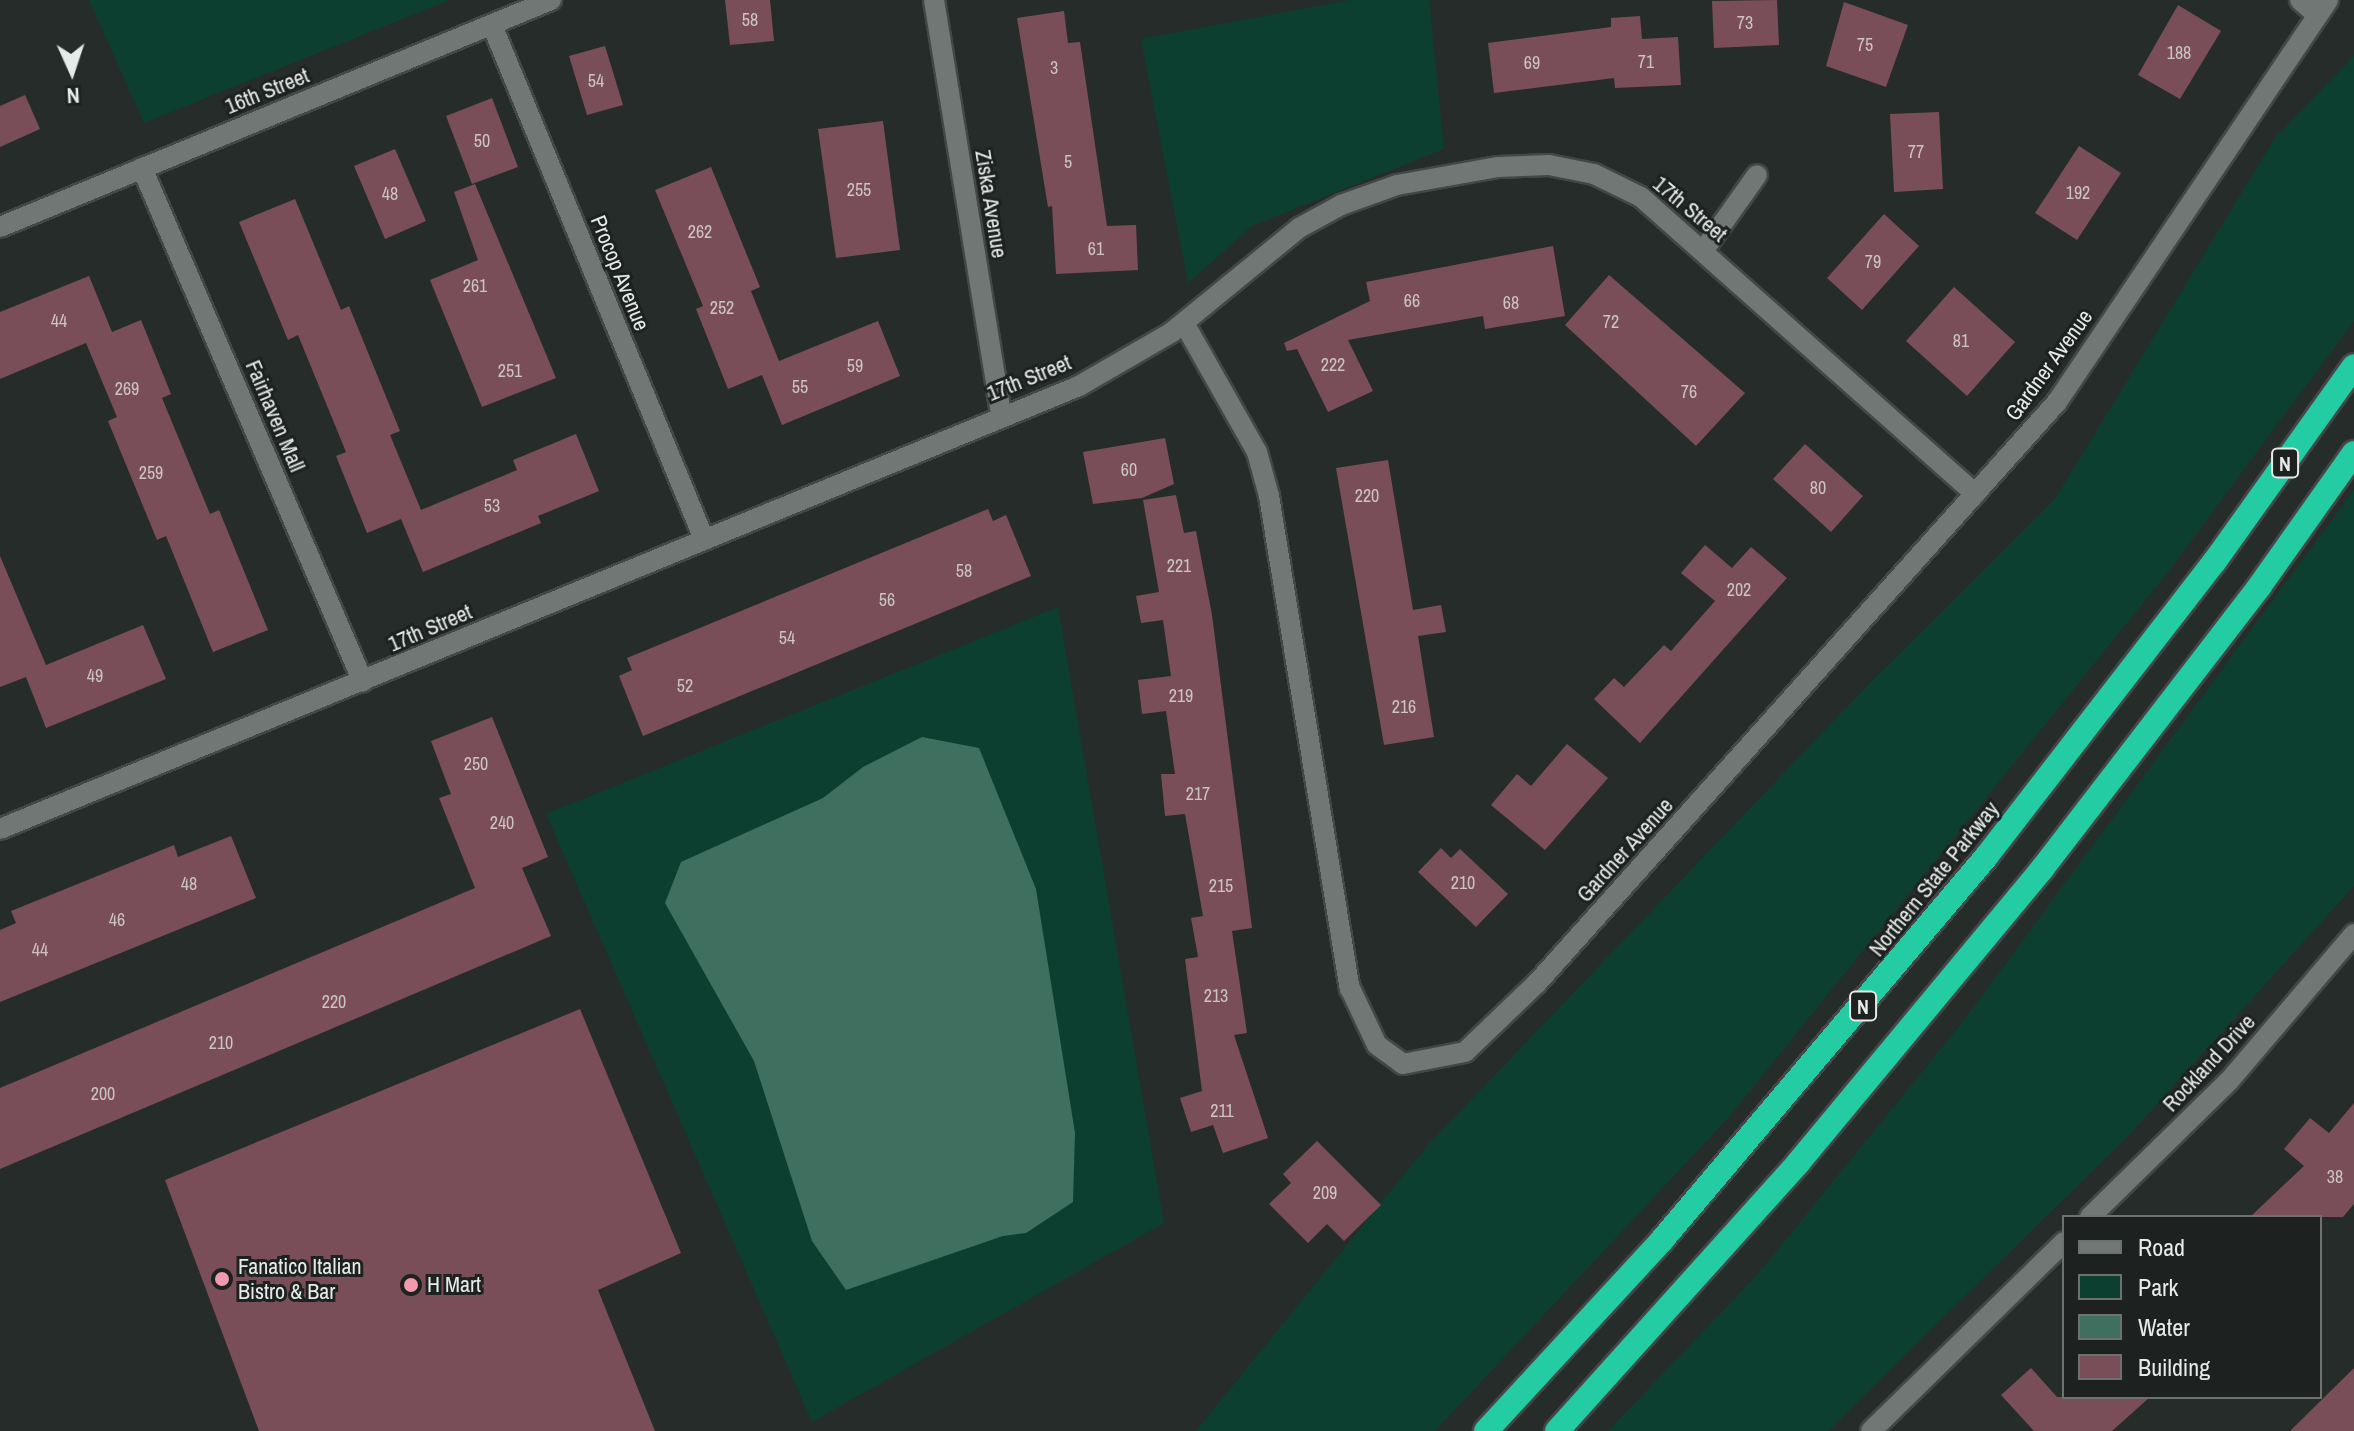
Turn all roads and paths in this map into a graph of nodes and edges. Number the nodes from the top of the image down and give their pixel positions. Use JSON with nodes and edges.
{"nodes":[{"id":1,"x":551,"y":0,"type":"edge"},
{"id":2,"x":934,"y":0,"type":"edge"},
{"id":3,"x":2300,"y":0,"type":"edge"},
{"id":4,"x":2323,"y":7,"type":"edge"},
{"id":5,"x":492,"y":25,"type":"junction"},
{"id":6,"x":142,"y":168,"type":"junction"},
{"id":7,"x":1757,"y":175,"type":"dead end"},
{"id":8,"x":0,"y":227,"type":"edge"},
{"id":9,"x":1703,"y":251,"type":"junction"},
{"id":10,"x":1184,"y":323,"type":"junction"},
{"id":11,"x":2354,"y":366,"type":"edge"},
{"id":12,"x":1001,"y":415,"type":"junction"},
{"id":13,"x":2354,"y":453,"type":"edge"},
{"id":14,"x":1975,"y":494,"type":"junction"},
{"id":15,"x":704,"y":539,"type":"junction"},
{"id":16,"x":363,"y":682,"type":"junction"},
{"id":17,"x":0,"y":829,"type":"edge"},
{"id":18,"x":2354,"y":934,"type":"edge"},
{"id":19,"x":2092,"y":1215,"type":"edge"},
{"id":20,"x":2062,"y":1244,"type":"edge"},
{"id":21,"x":1486,"y":1431,"type":"edge"},
{"id":22,"x":1557,"y":1431,"type":"edge"},
{"id":23,"x":1871,"y":1431,"type":"edge"}],
"edges":[{"from":1,"to":5,"type":"street","name":"16th Street"},
{"from":2,"to":12,"type":"street","name":"Ziska Avenue"},
{"from":3,"to":4,"type":"street"},
{"from":4,"to":14,"type":"street","name":"Gardner Avenue"},
{"from":5,"to":6,"type":"street","name":"16th Street"},
{"from":5,"to":15,"type":"street","name":"Procop Avenue"},
{"from":6,"to":8,"type":"street","name":"16th Street"},
{"from":6,"to":16,"type":"street","name":"Fairhaven Mall"},
{"from":7,"to":9,"type":"street"},
{"from":9,"to":10,"type":"street","name":"17th Street"},
{"from":9,"to":14,"type":"street","name":"17th Street"},
{"from":10,"to":12,"type":"street","name":"17th Street"},
{"from":10,"to":14,"type":"street","name":"Gardner Avenue"},
{"from":11,"to":21,"type":"highway","name":"Northern State Parkway","number":"N"},
{"from":12,"to":15,"type":"street","name":"17th Street"},
{"from":13,"to":22,"type":"highway","number":"N"},
{"from":15,"to":16,"type":"street","name":"17th Street"},
{"from":16,"to":17,"type":"street","name":"17th Street"},
{"from":18,"to":19,"type":"street","name":"Rockland Drive"},
{"from":20,"to":23,"type":"street"}]}
